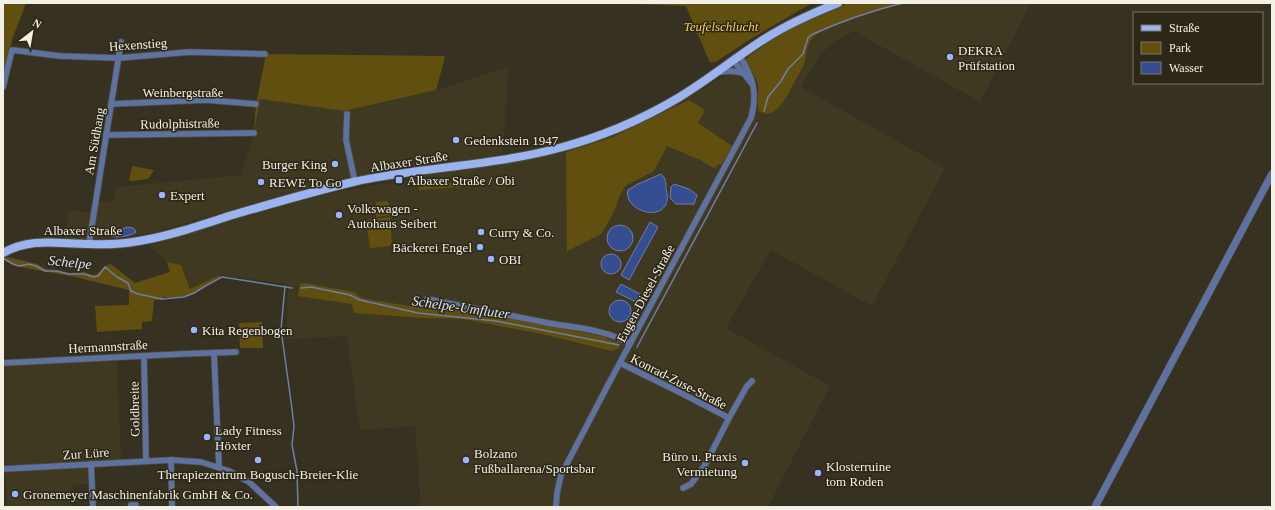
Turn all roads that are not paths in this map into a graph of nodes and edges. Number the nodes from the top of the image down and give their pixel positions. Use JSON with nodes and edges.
{"nodes":[{"id":1,"x":838,"y":3,"type":"edge"},
{"id":2,"x":121,"y":42,"type":"dead end"},
{"id":3,"x":265,"y":54,"type":"dead end"},
{"id":4,"x":119,"y":58,"type":"junction"},
{"id":5,"x":736,"y":58,"type":"junction"},
{"id":6,"x":717,"y":72,"type":"junction"},
{"id":7,"x":743,"y":73,"type":"junction"},
{"id":8,"x":3,"y":87,"type":"edge"},
{"id":9,"x":754,"y":90,"type":"junction"},
{"id":10,"x":111,"y":104,"type":"junction"},
{"id":11,"x":256,"y":104,"type":"dead end"},
{"id":12,"x":347,"y":114,"type":"dead end"},
{"id":13,"x":254,"y":133,"type":"dead end"},
{"id":14,"x":106,"y":135,"type":"junction"},
{"id":15,"x":1272,"y":174,"type":"edge"},
{"id":16,"x":355,"y":182,"type":"junction"},
{"id":17,"x":89,"y":244,"type":"junction"},
{"id":18,"x":3,"y":254,"type":"edge"},
{"id":19,"x":427,"y":299,"type":"dead end"},
{"id":20,"x":630,"y":344,"type":"junction"},
{"id":21,"x":236,"y":352,"type":"dead end"},
{"id":22,"x":214,"y":353,"type":"junction"},
{"id":23,"x":144,"y":356,"type":"junction"},
{"id":24,"x":3,"y":363,"type":"edge"},
{"id":25,"x":620,"y":363,"type":"junction"},
{"id":26,"x":752,"y":381,"type":"dead end"},
{"id":27,"x":729,"y":418,"type":"junction"},
{"id":28,"x":171,"y":460,"type":"junction"},
{"id":29,"x":146,"y":461,"type":"junction"},
{"id":30,"x":91,"y":464,"type":"junction"},
{"id":31,"x":219,"y":467,"type":"junction"},
{"id":32,"x":3,"y":468,"type":"edge"},
{"id":33,"x":683,"y":488,"type":"dead end"},
{"id":34,"x":93,"y":507,"type":"edge"},
{"id":35,"x":172,"y":507,"type":"edge"},
{"id":36,"x":276,"y":507,"type":"edge"},
{"id":37,"x":556,"y":507,"type":"edge"},
{"id":38,"x":1095,"y":507,"type":"edge"}],
"edges":[{"from":1,"to":5,"type":"main road","name":"Albaxer Straße"},
{"from":2,"to":4,"type":"street","name":"Am Südhang"},
{"from":3,"to":4,"type":"street","name":"Hexenstieg"},
{"from":4,"to":8,"type":"street","name":"Hexenstieg"},
{"from":4,"to":10,"type":"street","name":"Am Südhang"},
{"from":5,"to":6,"type":"main road","name":"Albaxer Straße"},
{"from":5,"to":7,"type":"street"},
{"from":5,"to":9,"type":"street","name":"Eugen-Diesel-Straße"},
{"from":6,"to":7,"type":"street"},
{"from":6,"to":16,"type":"main road","name":"Albaxer Straße"},
{"from":7,"to":9,"type":"street"},
{"from":9,"to":20,"type":"street","name":"Eugen-Diesel-Straße"},
{"from":10,"to":11,"type":"street","name":"Weinbergstraße"},
{"from":10,"to":14,"type":"street","name":"Am Südhang"},
{"from":12,"to":16,"type":"street"},
{"from":13,"to":14,"type":"street","name":"Rudolphistraße"},
{"from":14,"to":17,"type":"street","name":"Am Südhang"},
{"from":15,"to":38,"type":"street"},
{"from":16,"to":17,"type":"main road","name":"Albaxer Straße"},
{"from":17,"to":18,"type":"main road","name":"Albaxer Straße"},
{"from":19,"to":20,"type":"street"},
{"from":20,"to":25,"type":"street","name":"Eugen-Diesel-Straße"},
{"from":21,"to":22,"type":"street","name":"Hermannstraße"},
{"from":22,"to":23,"type":"street","name":"Hermannstraße"},
{"from":22,"to":31,"type":"street"},
{"from":23,"to":24,"type":"street","name":"Hermannstraße"},
{"from":23,"to":29,"type":"street","name":"Goldbreite"},
{"from":25,"to":27,"type":"street","name":"Konrad-Zuse-Straße"},
{"from":25,"to":37,"type":"street","name":"Eugen-Diesel-Straße"},
{"from":26,"to":27,"type":"street","name":"Konrad-Zuse-Straße"},
{"from":27,"to":33,"type":"street","name":"Konrad-Zuse-Straße"},
{"from":28,"to":29,"type":"street","name":"Zur Lüre"},
{"from":28,"to":31,"type":"street","name":"Zur Lüre"},
{"from":28,"to":35,"type":"street"},
{"from":29,"to":30,"type":"street","name":"Zur Lüre"},
{"from":30,"to":32,"type":"street","name":"Zur Lüre"},
{"from":30,"to":34,"type":"street"},
{"from":31,"to":36,"type":"street","name":"Zur Lüre"}]}
